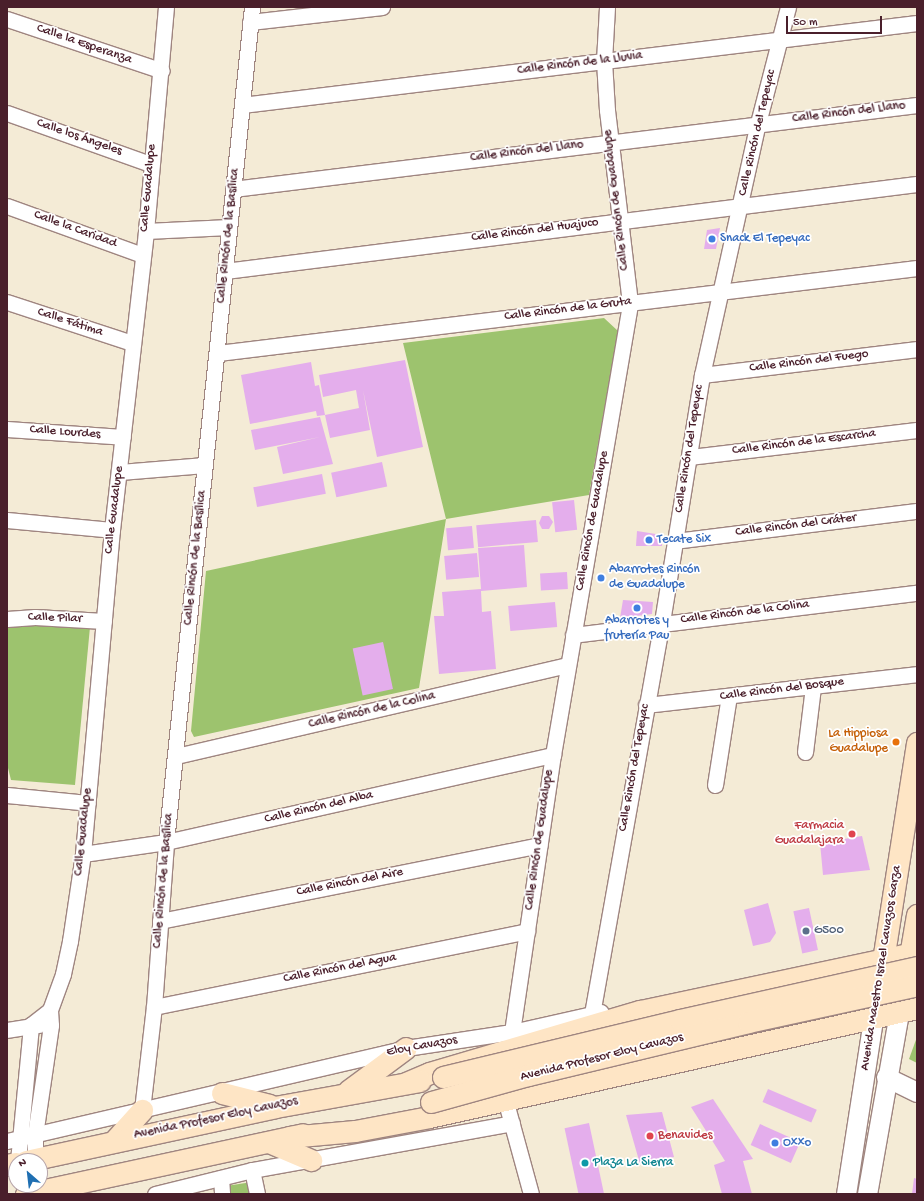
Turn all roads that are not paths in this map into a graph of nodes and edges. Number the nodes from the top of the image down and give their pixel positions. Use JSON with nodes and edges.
{"nodes":[{"id":1,"x":166,"y":7,"type":"edge"},
{"id":2,"x":252,"y":7,"type":"edge"},
{"id":3,"x":382,"y":7,"type":"edge"},
{"id":4,"x":607,"y":7,"type":"edge"},
{"id":5,"x":788,"y":7,"type":"edge"},
{"id":6,"x":7,"y":19,"type":"edge"},
{"id":7,"x":250,"y":22,"type":"junction"},
{"id":8,"x":917,"y":23,"type":"edge"},
{"id":9,"x":780,"y":39,"type":"junction"},
{"id":10,"x":604,"y":61,"type":"junction"},
{"id":11,"x":162,"y":71,"type":"junction"},
{"id":12,"x":242,"y":105,"type":"junction"},
{"id":13,"x":917,"y":105,"type":"edge"},
{"id":14,"x":7,"y":113,"type":"edge"},
{"id":15,"x":758,"y":123,"type":"junction"},
{"id":16,"x":610,"y":142,"type":"junction"},
{"id":17,"x":150,"y":164,"type":"junction"},
{"id":18,"x":917,"y":184,"type":"edge"},
{"id":19,"x":233,"y":188,"type":"junction"},
{"id":20,"x":7,"y":206,"type":"edge"},
{"id":21,"x":741,"y":207,"type":"junction"},
{"id":22,"x":620,"y":220,"type":"junction"},
{"id":23,"x":229,"y":227,"type":"junction"},
{"id":24,"x":146,"y":231,"type":"junction"},
{"id":25,"x":142,"y":255,"type":"junction"},
{"id":26,"x":917,"y":268,"type":"edge"},
{"id":27,"x":225,"y":271,"type":"junction"},
{"id":28,"x":721,"y":293,"type":"junction"},
{"id":29,"x":7,"y":302,"type":"edge"},
{"id":30,"x":630,"y":303,"type":"junction"},
{"id":31,"x":132,"y":344,"type":"junction"},
{"id":32,"x":917,"y":349,"type":"edge"},
{"id":33,"x":218,"y":352,"type":"junction"},
{"id":34,"x":702,"y":376,"type":"junction"},
{"id":35,"x":7,"y":429,"type":"edge"},
{"id":36,"x":917,"y":430,"type":"edge"},
{"id":37,"x":123,"y":437,"type":"junction"},
{"id":38,"x":690,"y":457,"type":"junction"},
{"id":39,"x":205,"y":465,"type":"junction"},
{"id":40,"x":120,"y":472,"type":"junction"},
{"id":41,"x":917,"y":511,"type":"edge"},
{"id":42,"x":7,"y":520,"type":"edge"},
{"id":43,"x":112,"y":530,"type":"junction"},
{"id":44,"x":675,"y":541,"type":"junction"},
{"id":45,"x":917,"y":593,"type":"edge"},
{"id":46,"x":7,"y":619,"type":"edge"},
{"id":47,"x":104,"y":621,"type":"junction"},
{"id":48,"x":662,"y":622,"type":"junction"},
{"id":49,"x":573,"y":635,"type":"junction"},
{"id":50,"x":568,"y":665,"type":"junction"},
{"id":51,"x":917,"y":674,"type":"edge"},
{"id":52,"x":813,"y":687,"type":"junction"},
{"id":53,"x":729,"y":696,"type":"junction"},
{"id":54,"x":646,"y":705,"type":"junction"},
{"id":55,"x":917,"y":743,"type":"edge"},
{"id":56,"x":805,"y":752,"type":"dead end"},
{"id":57,"x":553,"y":754,"type":"junction"},
{"id":58,"x":176,"y":756,"type":"junction"},
{"id":59,"x":715,"y":785,"type":"dead end"},
{"id":60,"x":7,"y":795,"type":"edge"},
{"id":61,"x":88,"y":803,"type":"junction"},
{"id":62,"x":166,"y":842,"type":"junction"},
{"id":63,"x":539,"y":845,"type":"junction"},
{"id":64,"x":83,"y":854,"type":"junction"},
{"id":65,"x":917,"y":915,"type":"edge"},
{"id":66,"x":160,"y":921,"type":"junction"},
{"id":67,"x":526,"y":931,"type":"junction"},
{"id":68,"x":915,"y":958,"type":"edge"},
{"id":69,"x":883,"y":960,"type":"junction"},
{"id":70,"x":764,"y":984,"type":"junction"},
{"id":71,"x":917,"y":985,"type":"edge"},
{"id":72,"x":709,"y":996,"type":"junction"},
{"id":73,"x":154,"y":1007,"type":"junction"},
{"id":74,"x":50,"y":1010,"type":"junction"},
{"id":75,"x":908,"y":1010,"type":"edge"},
{"id":76,"x":592,"y":1014,"type":"junction"},
{"id":77,"x":873,"y":1018,"type":"junction"},
{"id":78,"x":31,"y":1024,"type":"junction"},
{"id":79,"x":51,"y":1025,"type":"junction"},
{"id":80,"x":7,"y":1030,"type":"edge"},
{"id":81,"x":512,"y":1032,"type":"junction"},
{"id":82,"x":769,"y":1040,"type":"junction"},
{"id":83,"x":406,"y":1048,"type":"junction"},
{"id":84,"x":723,"y":1051,"type":"junction"},
{"id":85,"x":886,"y":1077,"type":"junction"},
{"id":86,"x":406,"y":1083,"type":"junction"},
{"id":87,"x":346,"y":1092,"type":"junction"},
{"id":88,"x":917,"y":1092,"type":"edge"},
{"id":89,"x":222,"y":1093,"type":"junction"},
{"id":90,"x":505,"y":1099,"type":"junction"},
{"id":91,"x":275,"y":1107,"type":"junction"},
{"id":92,"x":142,"y":1110,"type":"junction"},
{"id":93,"x":512,"y":1123,"type":"junction"},
{"id":94,"x":21,"y":1138,"type":"edge"},
{"id":95,"x":279,"y":1140,"type":"junction"},
{"id":96,"x":114,"y":1141,"type":"junction"},
{"id":97,"x":23,"y":1153,"type":"edge"},
{"id":98,"x":48,"y":1156,"type":"edge"},
{"id":99,"x":311,"y":1160,"type":"junction"},
{"id":100,"x":252,"y":1170,"type":"junction"},
{"id":101,"x":221,"y":1178,"type":"junction"},
{"id":102,"x":26,"y":1194,"type":"edge"},
{"id":103,"x":155,"y":1194,"type":"edge"},
{"id":104,"x":222,"y":1194,"type":"edge"},
{"id":105,"x":258,"y":1194,"type":"edge"},
{"id":106,"x":531,"y":1194,"type":"edge"},
{"id":107,"x":846,"y":1194,"type":"edge"},
{"id":108,"x":867,"y":1194,"type":"edge"}],
"edges":[{"from":1,"to":11,"type":"street","name":"Calle Guadalupe"},
{"from":2,"to":7,"type":"street","name":"Calle Rincón de la Basílica"},
{"from":3,"to":7,"type":"street"},
{"from":4,"to":10,"type":"street","name":"Calle Rincón de Guadalupe"},
{"from":5,"to":9,"type":"street","name":"Calle Rincón del Tepeyac"},
{"from":6,"to":11,"type":"street","name":"Calle la Esperanza"},
{"from":7,"to":12,"type":"street","name":"Calle Rincón de la Basílica"},
{"from":8,"to":9,"type":"street","name":"Calle Rincón de la Lluvia"},
{"from":9,"to":10,"type":"street","name":"Calle Rincón de la Lluvia"},
{"from":9,"to":15,"type":"street","name":"Calle Rincón del Tepeyac"},
{"from":10,"to":12,"type":"street","name":"Calle Rincón de la Lluvia"},
{"from":10,"to":16,"type":"street","name":"Calle Rincón de Guadalupe"},
{"from":11,"to":17,"type":"street","name":"Calle Guadalupe"},
{"from":12,"to":19,"type":"street","name":"Calle Rincón de la Basílica"},
{"from":13,"to":15,"type":"street","name":"Calle Rincón del Llano"},
{"from":14,"to":17,"type":"street","name":"Calle los Ángeles"},
{"from":15,"to":16,"type":"street","name":"Calle Rincón del Llano"},
{"from":15,"to":21,"type":"street","name":"Calle Rincón del Tepeyac"},
{"from":16,"to":19,"type":"street","name":"Calle Rincón del Llano"},
{"from":16,"to":22,"type":"street","name":"Calle Rincón de Guadalupe"},
{"from":17,"to":24,"type":"street","name":"Calle Guadalupe"},
{"from":18,"to":21,"type":"street","name":"Calle Rincón del Huajuco"},
{"from":19,"to":23,"type":"street","name":"Calle Rincón de la Basílica"},
{"from":20,"to":25,"type":"street","name":"Calle la Caridad"},
{"from":21,"to":22,"type":"street","name":"Calle Rincón del Huajuco"},
{"from":21,"to":28,"type":"street","name":"Calle Rincón del Tepeyac"},
{"from":22,"to":27,"type":"street","name":"Calle Rincón del Huajuco"},
{"from":22,"to":30,"type":"street","name":"Calle Rincón de Guadalupe"},
{"from":23,"to":24,"type":"street"},
{"from":23,"to":27,"type":"street","name":"Calle Rincón de la Basílica"},
{"from":24,"to":25,"type":"street","name":"Calle Guadalupe"},
{"from":25,"to":31,"type":"street","name":"Calle Guadalupe"},
{"from":26,"to":28,"type":"street","name":"Calle Rincón de la Gruta"},
{"from":27,"to":33,"type":"street","name":"Calle Rincón de la Basílica"},
{"from":28,"to":30,"type":"street","name":"Calle Rincón de la Gruta"},
{"from":28,"to":34,"type":"street","name":"Calle Rincón del Tepeyac"},
{"from":29,"to":31,"type":"street","name":"Calle Fátima"},
{"from":30,"to":33,"type":"street","name":"Calle Rincón de la Gruta"},
{"from":30,"to":49,"type":"street","name":"Calle Rincón de Guadalupe"},
{"from":31,"to":37,"type":"street","name":"Calle Guadalupe"},
{"from":32,"to":34,"type":"street","name":"Calle Rincón del Fuego"},
{"from":33,"to":39,"type":"street","name":"Calle Rincón de la Basílica"},
{"from":34,"to":38,"type":"street","name":"Calle Rincón del Tepeyac"},
{"from":35,"to":37,"type":"street","name":"Calle Lourdes"},
{"from":36,"to":38,"type":"street","name":"Calle Rincón de la Escarcha"},
{"from":37,"to":40,"type":"street","name":"Calle Guadalupe"},
{"from":38,"to":44,"type":"street","name":"Calle Rincón del Tepeyac"},
{"from":39,"to":40,"type":"street"},
{"from":39,"to":58,"type":"street","name":"Calle Rincón de la Basílica"},
{"from":40,"to":43,"type":"street","name":"Calle Guadalupe"},
{"from":41,"to":44,"type":"street","name":"Calle Rincón del Cráter"},
{"from":42,"to":43,"type":"street"},
{"from":43,"to":47,"type":"street","name":"Calle Guadalupe"},
{"from":44,"to":48,"type":"street","name":"Calle Rincón del Tepeyac"},
{"from":45,"to":48,"type":"street","name":"Calle Rincón de la Colina"},
{"from":46,"to":47,"type":"street","name":"Calle Pilar"},
{"from":47,"to":61,"type":"street","name":"Calle Guadalupe"},
{"from":48,"to":49,"type":"street","name":"Calle Rincón de la Colina"},
{"from":48,"to":54,"type":"street","name":"Calle Rincón del Tepeyac"},
{"from":49,"to":50,"type":"street","name":"Calle Rincón de Guadalupe"},
{"from":50,"to":57,"type":"street","name":"Calle Rincón de Guadalupe"},
{"from":50,"to":58,"type":"street","name":"Calle Rincón de la Colina"},
{"from":51,"to":52,"type":"street","name":"Calle Rincón del Bosque"},
{"from":52,"to":53,"type":"street","name":"Calle Rincón del Bosque"},
{"from":52,"to":56,"type":"street"},
{"from":53,"to":54,"type":"street","name":"Calle Rincón del Bosque"},
{"from":53,"to":59,"type":"street"},
{"from":54,"to":76,"type":"street","name":"Calle Rincón del Tepeyac"},
{"from":55,"to":69,"type":"main road","name":"Avenida Maestro Israel Cavazos Garza"},
{"from":57,"to":62,"type":"street","name":"Calle Rincón del Alba"},
{"from":57,"to":63,"type":"street","name":"Calle Rincón de Guadalupe"},
{"from":58,"to":62,"type":"street","name":"Calle Rincón de la Basílica"},
{"from":60,"to":61,"type":"street"},
{"from":61,"to":64,"type":"street","name":"Calle Guadalupe"},
{"from":62,"to":64,"type":"street","name":"Calle Rincón del Alba"},
{"from":62,"to":66,"type":"street","name":"Calle Rincón de la Basílica"},
{"from":63,"to":66,"type":"street","name":"Calle Rincón del Aire"},
{"from":63,"to":67,"type":"street","name":"Calle Rincón de Guadalupe"},
{"from":64,"to":74,"type":"street","name":"Calle Guadalupe"},
{"from":65,"to":68,"type":"main road","name":"Avenida Maestro Israel Cavazos Garza"},
{"from":66,"to":73,"type":"street","name":"Calle Rincón de la Basílica"},
{"from":67,"to":73,"type":"street","name":"Calle Rincón del Agua"},
{"from":67,"to":81,"type":"street","name":"Calle Rincón de Guadalupe"},
{"from":68,"to":69,"type":"main road","name":"Avenida Profesor Eloy Cavazos"},
{"from":68,"to":75,"type":"main road","name":"Avenida Maestro Israel Cavazos Garza"},
{"from":68,"to":86,"type":"main road","name":"Avenida Profesor Eloy Cavazos","bridge":true},
{"from":69,"to":70,"type":"main road","name":"Avenida Profesor Eloy Cavazos"},
{"from":69,"to":77,"type":"main road","name":"Avenida Maestro Israel Cavazos Garza"},
{"from":70,"to":72,"type":"main road","name":"Avenida Profesor Eloy Cavazos"},
{"from":70,"to":82,"type":"main road"},
{"from":71,"to":95,"type":"main road","name":"Avenida Profesor Eloy Cavazos","bridge":true},
{"from":72,"to":76,"type":"street","name":"Eloy Cavazos"},
{"from":72,"to":84,"type":"main road"},
{"from":72,"to":86,"type":"main road","name":"Avenida Profesor Eloy Cavazos"},
{"from":73,"to":92,"type":"street","name":"Calle Rincón de la Basílica"},
{"from":74,"to":78,"type":"street"},
{"from":74,"to":79,"type":"street","name":"Calle Guadalupe"},
{"from":75,"to":77,"type":"main road","name":"Avenida Profesor Eloy Cavazos"},
{"from":75,"to":85,"type":"street","name":"Avenida Maestro Israel Cavazos Garza"},
{"from":76,"to":81,"type":"street","name":"Eloy Cavazos"},
{"from":77,"to":82,"type":"main road","name":"Avenida Profesor Eloy Cavazos"},
{"from":77,"to":107,"type":"street","name":"Avenida Maestro Israel Cavazos Garza"},
{"from":78,"to":79,"type":"street"},
{"from":78,"to":80,"type":"street"},
{"from":78,"to":94,"type":"street","name":"Calle Guadalupe"},
{"from":79,"to":94,"type":"street","name":"Calle Guadalupe"},
{"from":81,"to":83,"type":"street","name":"Eloy Cavazos"},
{"from":82,"to":84,"type":"main road","name":"Avenida Profesor Eloy Cavazos"},
{"from":83,"to":87,"type":"main road"},
{"from":83,"to":89,"type":"street","name":"Eloy Cavazos"},
{"from":84,"to":90,"type":"main road","name":"Avenida Profesor Eloy Cavazos"},
{"from":85,"to":88,"type":"street"},
{"from":85,"to":108,"type":"street","name":"Avenida Maestro Israel Cavazos Garza"},
{"from":86,"to":87,"type":"main road","name":"Avenida Profesor Eloy Cavazos"},
{"from":87,"to":91,"type":"main road","name":"Avenida Profesor Eloy Cavazos"},
{"from":89,"to":91,"type":"main road"},
{"from":89,"to":92,"type":"street","name":"Eloy Cavazos"},
{"from":90,"to":93,"type":"street"},
{"from":90,"to":95,"type":"main road","name":"Avenida Profesor Eloy Cavazos"},
{"from":91,"to":96,"type":"main road","name":"Avenida Profesor Eloy Cavazos"},
{"from":92,"to":94,"type":"street","name":"Eloy Cavazos"},
{"from":92,"to":96,"type":"main road"},
{"from":93,"to":99,"type":"street"},
{"from":93,"to":106,"type":"street"},
{"from":94,"to":97,"type":"street","name":"Calle Guadalupe"},
{"from":95,"to":99,"type":"main road"},
{"from":95,"to":102,"type":"main road","name":"Avenida Profesor Eloy Cavazos"},
{"from":96,"to":98,"type":"main road","name":"Avenida Profesor Eloy Cavazos"},
{"from":99,"to":100,"type":"street"},
{"from":100,"to":101,"type":"street"},
{"from":100,"to":105,"type":"street"},
{"from":101,"to":103,"type":"street"},
{"from":101,"to":104,"type":"street"}]}
